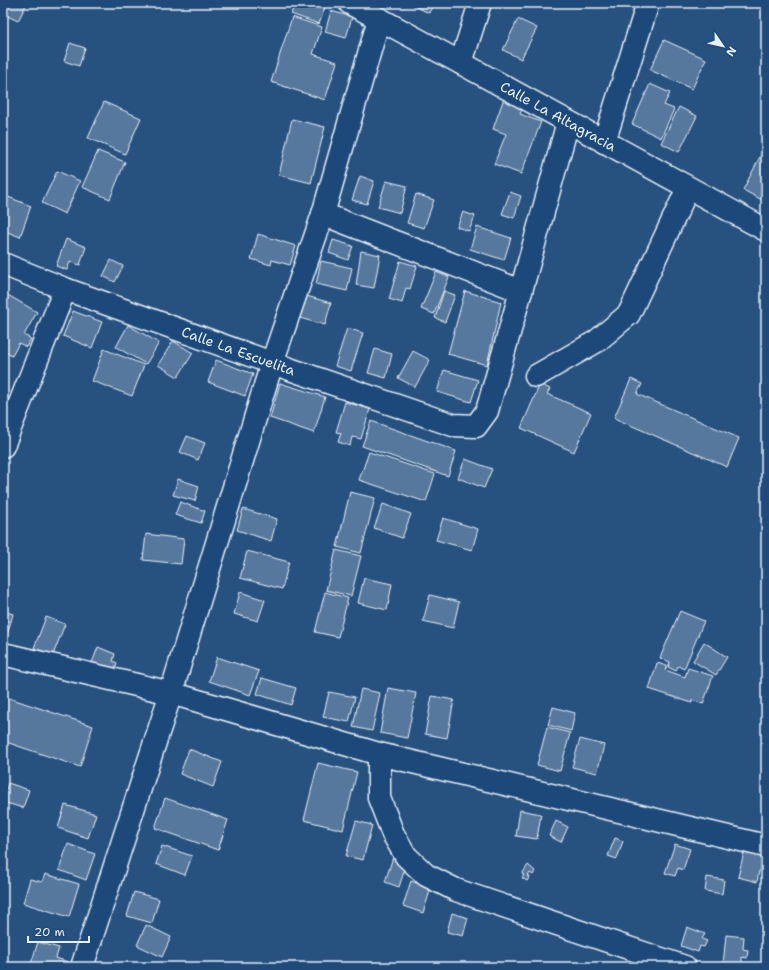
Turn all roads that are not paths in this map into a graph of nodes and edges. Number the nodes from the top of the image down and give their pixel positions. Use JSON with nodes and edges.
{"nodes":[{"id":1,"x":350,"y":3,"type":"edge"},
{"id":2,"x":480,"y":3,"type":"edge"},
{"id":3,"x":648,"y":3,"type":"edge"},
{"id":4,"x":379,"y":19,"type":"junction"},
{"id":5,"x":461,"y":63,"type":"junction"},
{"id":6,"x":568,"y":122,"type":"junction"},
{"id":7,"x":604,"y":142,"type":"junction"},
{"id":8,"x":688,"y":188,"type":"junction"},
{"id":9,"x":323,"y":214,"type":"junction"},
{"id":10,"x":766,"y":230,"type":"edge"},
{"id":11,"x":3,"y":264,"type":"edge"},
{"id":12,"x":65,"y":289,"type":"junction"},
{"id":13,"x":521,"y":291,"type":"junction"},
{"id":14,"x":272,"y":363,"type":"junction"},
{"id":15,"x":536,"y":376,"type":"dead end"},
{"id":16,"x":3,"y":446,"type":"edge"},
{"id":17,"x":3,"y":654,"type":"edge"},
{"id":18,"x":172,"y":693,"type":"junction"},
{"id":19,"x":379,"y":754,"type":"junction"},
{"id":20,"x":766,"y":846,"type":"edge"},
{"id":21,"x":82,"y":967,"type":"edge"},
{"id":22,"x":685,"y":967,"type":"edge"}],
"edges":[{"from":1,"to":4,"type":"street","name":"Calle La Altagracia"},
{"from":2,"to":5,"type":"street"},
{"from":3,"to":7,"type":"street"},
{"from":4,"to":5,"type":"street","name":"Calle La Altagracia"},
{"from":4,"to":9,"type":"street"},
{"from":5,"to":6,"type":"street","name":"Calle La Altagracia"},
{"from":6,"to":7,"type":"street","name":"Calle La Altagracia"},
{"from":6,"to":13,"type":"street"},
{"from":7,"to":8,"type":"street","name":"Calle La Altagracia"},
{"from":8,"to":10,"type":"street","name":"Calle La Altagracia"},
{"from":8,"to":15,"type":"street"},
{"from":9,"to":13,"type":"street"},
{"from":9,"to":14,"type":"street"},
{"from":11,"to":12,"type":"street","name":"Calle La Escuelita"},
{"from":12,"to":14,"type":"street","name":"Calle La Escuelita"},
{"from":12,"to":16,"type":"street"},
{"from":13,"to":14,"type":"street","name":"Calle La Escuelita"},
{"from":14,"to":18,"type":"street"},
{"from":17,"to":18,"type":"street"},
{"from":18,"to":19,"type":"street"},
{"from":18,"to":21,"type":"street"},
{"from":19,"to":20,"type":"street"},
{"from":19,"to":22,"type":"street"}]}
